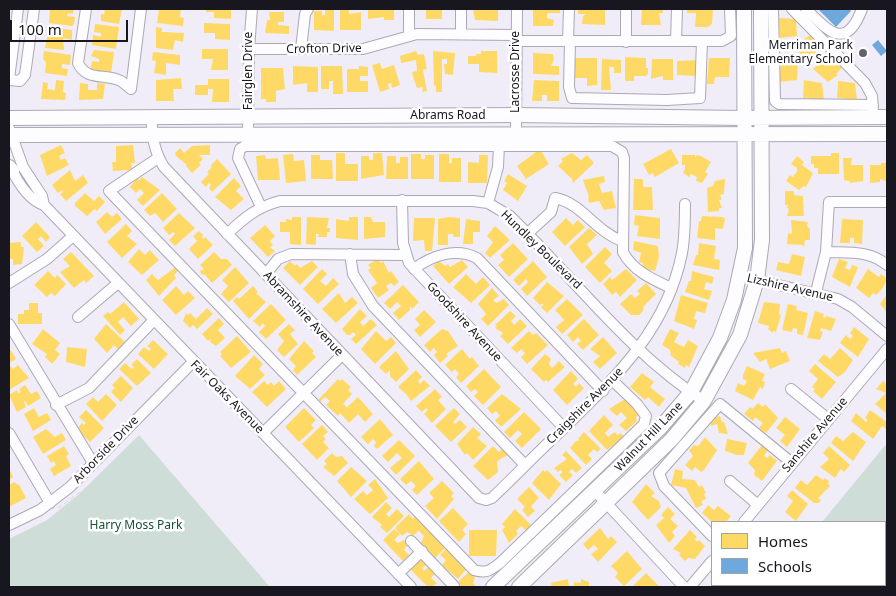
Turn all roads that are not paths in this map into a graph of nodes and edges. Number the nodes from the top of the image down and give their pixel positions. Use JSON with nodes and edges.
{"nodes":[{"id":1,"x":18,"y":9,"type":"edge"},
{"id":2,"x":34,"y":9,"type":"edge"},
{"id":3,"x":86,"y":9,"type":"edge"},
{"id":4,"x":141,"y":9,"type":"edge"},
{"id":5,"x":252,"y":9,"type":"edge"},
{"id":6,"x":308,"y":9,"type":"edge"},
{"id":7,"x":409,"y":9,"type":"edge"},
{"id":8,"x":461,"y":9,"type":"edge"},
{"id":9,"x":517,"y":9,"type":"edge"},
{"id":10,"x":569,"y":9,"type":"edge"},
{"id":11,"x":626,"y":9,"type":"edge"},
{"id":12,"x":677,"y":9,"type":"edge"},
{"id":13,"x":730,"y":9,"type":"edge"},
{"id":14,"x":744,"y":9,"type":"edge"},
{"id":15,"x":760,"y":9,"type":"edge"},
{"id":16,"x":773,"y":9,"type":"edge"},
{"id":17,"x":792,"y":9,"type":"edge"},
{"id":18,"x":806,"y":9,"type":"edge"},
{"id":19,"x":862,"y":9,"type":"edge"},
{"id":20,"x":461,"y":34,"type":"junction"},
{"id":21,"x":409,"y":35,"type":"junction"},
{"id":22,"x":516,"y":38,"type":"junction"},
{"id":23,"x":569,"y":41,"type":"junction"},
{"id":24,"x":676,"y":41,"type":"junction"},
{"id":25,"x":702,"y":41,"type":"junction"},
{"id":26,"x":626,"y":42,"type":"junction"},
{"id":27,"x":248,"y":50,"type":"junction"},
{"id":28,"x":301,"y":50,"type":"junction"},
{"id":29,"x":9,"y":79,"type":"edge"},
{"id":30,"x":878,"y":113,"type":"edge"},
{"id":31,"x":516,"y":115,"type":"junction"},
{"id":32,"x":248,"y":116,"type":"junction"},
{"id":33,"x":152,"y":117,"type":"junction"},
{"id":34,"x":9,"y":118,"type":"edge"},
{"id":35,"x":744,"y":118,"type":"junction"},
{"id":36,"x":761,"y":118,"type":"junction"},
{"id":37,"x":10,"y":133,"type":"edge"},
{"id":38,"x":151,"y":134,"type":"junction"},
{"id":39,"x":248,"y":134,"type":"junction"},
{"id":40,"x":745,"y":134,"type":"junction"},
{"id":41,"x":761,"y":134,"type":"junction"},
{"id":42,"x":887,"y":134,"type":"edge"},
{"id":43,"x":516,"y":135,"type":"junction"},
{"id":44,"x":499,"y":145,"type":"junction"},
{"id":45,"x":158,"y":158,"type":"junction"},
{"id":46,"x":10,"y":167,"type":"edge"},
{"id":47,"x":402,"y":200,"type":"junction"},
{"id":48,"x":887,"y":202,"type":"edge"},
{"id":49,"x":488,"y":203,"type":"junction"},
{"id":50,"x":685,"y":204,"type":"dead end"},
{"id":51,"x":44,"y":205,"type":"junction"},
{"id":52,"x":261,"y":207,"type":"junction"},
{"id":53,"x":528,"y":233,"type":"junction"},
{"id":54,"x":227,"y":234,"type":"junction"},
{"id":55,"x":73,"y":236,"type":"junction"},
{"id":56,"x":622,"y":241,"type":"junction"},
{"id":57,"x":826,"y":252,"type":"junction"},
{"id":58,"x":350,"y":254,"type":"junction"},
{"id":59,"x":405,"y":255,"type":"junction"},
{"id":60,"x":887,"y":265,"type":"edge"},
{"id":61,"x":414,"y":269,"type":"junction"},
{"id":62,"x":266,"y":274,"type":"junction"},
{"id":63,"x":740,"y":276,"type":"junction"},
{"id":64,"x":757,"y":280,"type":"junction"},
{"id":65,"x":118,"y":283,"type":"junction"},
{"id":66,"x":9,"y":284,"type":"edge"},
{"id":67,"x":671,"y":288,"type":"junction"},
{"id":68,"x":816,"y":292,"type":"junction"},
{"id":69,"x":78,"y":317,"type":"dead end"},
{"id":70,"x":154,"y":321,"type":"junction"},
{"id":71,"x":9,"y":324,"type":"edge"},
{"id":72,"x":887,"y":336,"type":"edge"},
{"id":73,"x":639,"y":349,"type":"junction"},
{"id":74,"x":887,"y":349,"type":"edge"},
{"id":75,"x":342,"y":355,"type":"junction"},
{"id":76,"x":193,"y":362,"type":"junction"},
{"id":77,"x":613,"y":381,"type":"junction"},
{"id":78,"x":792,"y":389,"type":"dead end"},
{"id":79,"x":603,"y":391,"type":"junction"},
{"id":80,"x":303,"y":392,"type":"junction"},
{"id":81,"x":690,"y":392,"type":"junction"},
{"id":82,"x":704,"y":401,"type":"junction"},
{"id":83,"x":56,"y":405,"type":"junction"},
{"id":84,"x":828,"y":419,"type":"junction"},
{"id":85,"x":564,"y":428,"type":"junction"},
{"id":86,"x":9,"y":433,"type":"edge"},
{"id":87,"x":263,"y":433,"type":"junction"},
{"id":88,"x":792,"y":463,"type":"junction"},
{"id":89,"x":93,"y":464,"type":"junction"},
{"id":90,"x":525,"y":466,"type":"junction"},
{"id":91,"x":730,"y":481,"type":"dead end"},
{"id":92,"x":596,"y":491,"type":"junction"},
{"id":93,"x":479,"y":498,"type":"joint"},
{"id":94,"x":607,"y":504,"type":"junction"},
{"id":95,"x":758,"y":505,"type":"junction"},
{"id":96,"x":52,"y":507,"type":"junction"},
{"id":97,"x":745,"y":521,"type":"edge"},
{"id":98,"x":9,"y":525,"type":"edge"},
{"id":99,"x":711,"y":535,"type":"edge"},
{"id":100,"x":412,"y":541,"type":"dead end"},
{"id":101,"x":422,"y":552,"type":"junction"},
{"id":102,"x":711,"y":562,"type":"edge"},
{"id":103,"x":398,"y":574,"type":"junction"},
{"id":104,"x":454,"y":586,"type":"dead end"},
{"id":105,"x":411,"y":587,"type":"edge"},
{"id":106,"x":493,"y":587,"type":"edge"},
{"id":107,"x":519,"y":587,"type":"edge"},
{"id":108,"x":684,"y":587,"type":"edge"},
{"id":109,"x":690,"y":587,"type":"edge"}],
"edges":[{"from":1,"to":29,"type":"street"},
{"from":2,"to":29,"type":"street"},
{"from":3,"to":4,"type":"street"},
{"from":5,"to":27,"type":"street","name":"Fairglen Drive"},
{"from":6,"to":28,"type":"street"},
{"from":7,"to":21,"type":"street"},
{"from":8,"to":20,"type":"street"},
{"from":9,"to":22,"type":"street","name":"Lacrosse Drive"},
{"from":10,"to":23,"type":"street"},
{"from":11,"to":26,"type":"street"},
{"from":12,"to":24,"type":"street"},
{"from":13,"to":25,"type":"street","name":"Crofton Drive"},
{"from":14,"to":35,"type":"main road","name":"Walnut Hill Lane"},
{"from":15,"to":36,"type":"main road","name":"Walnut Hill Lane"},
{"from":16,"to":30,"type":"street"},
{"from":17,"to":30,"type":"street"},
{"from":18,"to":19,"type":"street"},
{"from":20,"to":21,"type":"street","name":"Crofton Drive"},
{"from":20,"to":22,"type":"street","name":"Crofton Drive"},
{"from":21,"to":28,"type":"street","name":"Crofton Drive"},
{"from":22,"to":23,"type":"street","name":"Crofton Drive"},
{"from":22,"to":31,"type":"street","name":"Lacrosse Drive"},
{"from":23,"to":25,"type":"street"},
{"from":23,"to":26,"type":"street","name":"Crofton Drive"},
{"from":24,"to":25,"type":"street","name":"Crofton Drive"},
{"from":24,"to":26,"type":"street","name":"Crofton Drive"},
{"from":27,"to":28,"type":"street","name":"Crofton Drive"},
{"from":27,"to":32,"type":"street","name":"Fairglen Drive"},
{"from":30,"to":36,"type":"main road","name":"Abrams Road"},
{"from":31,"to":32,"type":"main road","name":"Abrams Road"},
{"from":31,"to":35,"type":"main road","name":"Abrams Road"},
{"from":31,"to":43,"type":"street","name":"Lacrosse Drive"},
{"from":32,"to":33,"type":"main road","name":"Abrams Road"},
{"from":32,"to":39,"type":"street","name":"Fairglen Drive"},
{"from":33,"to":34,"type":"main road","name":"Abrams Road"},
{"from":33,"to":38,"type":"street","name":"Abramshire Avenue"},
{"from":35,"to":36,"type":"main road","name":"Abrams Road"},
{"from":35,"to":40,"type":"main road","name":"Walnut Hill Lane"},
{"from":36,"to":41,"type":"main road","name":"Walnut Hill Lane"},
{"from":37,"to":38,"type":"main road","name":"Abrams Road"},
{"from":37,"to":51,"type":"street","name":"Fair Oaks Avenue"},
{"from":38,"to":39,"type":"main road","name":"Abrams Road"},
{"from":38,"to":45,"type":"street","name":"Abramshire Avenue"},
{"from":39,"to":43,"type":"main road","name":"Abrams Road"},
{"from":40,"to":41,"type":"main road","name":"Abrams Road"},
{"from":40,"to":43,"type":"main road","name":"Abrams Road"},
{"from":40,"to":63,"type":"main road","name":"Walnut Hill Lane"},
{"from":41,"to":42,"type":"main road","name":"Abrams Road"},
{"from":41,"to":64,"type":"main road","name":"Walnut Hill Lane"},
{"from":44,"to":49,"type":"street"},
{"from":44,"to":52,"type":"street"},
{"from":44,"to":56,"type":"street"},
{"from":45,"to":54,"type":"street","name":"Abramshire Avenue"},
{"from":45,"to":80,"type":"street"},
{"from":46,"to":51,"type":"street","name":"Fair Oaks Avenue"},
{"from":47,"to":49,"type":"street","name":"Hundley Boulevard"},
{"from":47,"to":52,"type":"street","name":"Hundley Boulevard"},
{"from":47,"to":59,"type":"street","name":"Goodshire Avenue"},
{"from":48,"to":57,"type":"street"},
{"from":49,"to":53,"type":"street","name":"Hundley Boulevard"},
{"from":50,"to":67,"type":"street","name":"Craigshire Avenue"},
{"from":51,"to":55,"type":"street","name":"Fair Oaks Avenue"},
{"from":52,"to":54,"type":"street","name":"Hundley Boulevard"},
{"from":53,"to":56,"type":"street"},
{"from":53,"to":73,"type":"street","name":"Hundley Boulevard"},
{"from":54,"to":62,"type":"street","name":"Abramshire Avenue"},
{"from":55,"to":65,"type":"street","name":"Fair Oaks Avenue"},
{"from":55,"to":66,"type":"street"},
{"from":56,"to":67,"type":"street"},
{"from":57,"to":60,"type":"street"},
{"from":57,"to":68,"type":"street"},
{"from":58,"to":59,"type":"street"},
{"from":58,"to":62,"type":"street"},
{"from":58,"to":90,"type":"street"},
{"from":59,"to":61,"type":"street","name":"Goodshire Avenue"},
{"from":61,"to":79,"type":"street"},
{"from":61,"to":85,"type":"street","name":"Goodshire Avenue"},
{"from":62,"to":75,"type":"street","name":"Abramshire Avenue"},
{"from":63,"to":64,"type":"street","name":"Lizshire Avenue"},
{"from":63,"to":81,"type":"main road","name":"Walnut Hill Lane"},
{"from":64,"to":68,"type":"street","name":"Lizshire Avenue"},
{"from":64,"to":82,"type":"main road","name":"Walnut Hill Lane"},
{"from":65,"to":69,"type":"street"},
{"from":65,"to":70,"type":"street","name":"Fair Oaks Avenue"},
{"from":67,"to":73,"type":"street","name":"Craigshire Avenue"},
{"from":68,"to":72,"type":"street","name":"Lizshire Avenue"},
{"from":70,"to":76,"type":"street","name":"Fair Oaks Avenue"},
{"from":70,"to":83,"type":"street"},
{"from":71,"to":83,"type":"street"},
{"from":73,"to":77,"type":"street","name":"Craigshire Avenue"},
{"from":73,"to":81,"type":"street","name":"Hundley Boulevard"},
{"from":74,"to":84,"type":"street","name":"Sanshire Avenue"},
{"from":75,"to":80,"type":"street"},
{"from":75,"to":93,"type":"street","name":"Abramshire Avenue"},
{"from":76,"to":87,"type":"street","name":"Fair Oaks Avenue"},
{"from":76,"to":89,"type":"street","name":"Arborside Drive"},
{"from":77,"to":79,"type":"street","name":"Craigshire Avenue"},
{"from":77,"to":80,"type":"street"},
{"from":78,"to":84,"type":"street"},
{"from":79,"to":85,"type":"street","name":"Craigshire Avenue"},
{"from":80,"to":87,"type":"street"},
{"from":81,"to":82,"type":"street","name":"Hundley Boulevard"},
{"from":81,"to":92,"type":"main road","name":"Walnut Hill Lane"},
{"from":82,"to":94,"type":"main road","name":"Walnut Hill Lane"},
{"from":83,"to":89,"type":"street"},
{"from":84,"to":88,"type":"street","name":"Sanshire Avenue"},
{"from":85,"to":90,"type":"street","name":"Craigshire Avenue"},
{"from":86,"to":96,"type":"street"},
{"from":87,"to":103,"type":"street","name":"Fair Oaks Avenue"},
{"from":88,"to":95,"type":"street","name":"Sanshire Avenue"},
{"from":88,"to":99,"type":"street"},
{"from":89,"to":96,"type":"street","name":"Arborside Drive"},
{"from":90,"to":93,"type":"street","name":"Craigshire Avenue"},
{"from":91,"to":95,"type":"street"},
{"from":92,"to":94,"type":"street"},
{"from":92,"to":106,"type":"main road","name":"Walnut Hill Lane"},
{"from":94,"to":107,"type":"main road","name":"Walnut Hill Lane"},
{"from":94,"to":108,"type":"street"},
{"from":95,"to":97,"type":"street","name":"Sanshire Avenue"},
{"from":96,"to":98,"type":"street","name":"Arborside Drive"},
{"from":100,"to":101,"type":"street"},
{"from":101,"to":103,"type":"street"},
{"from":101,"to":104,"type":"street"},
{"from":102,"to":109,"type":"street"},
{"from":103,"to":105,"type":"street","name":"Fair Oaks Avenue"}]}
